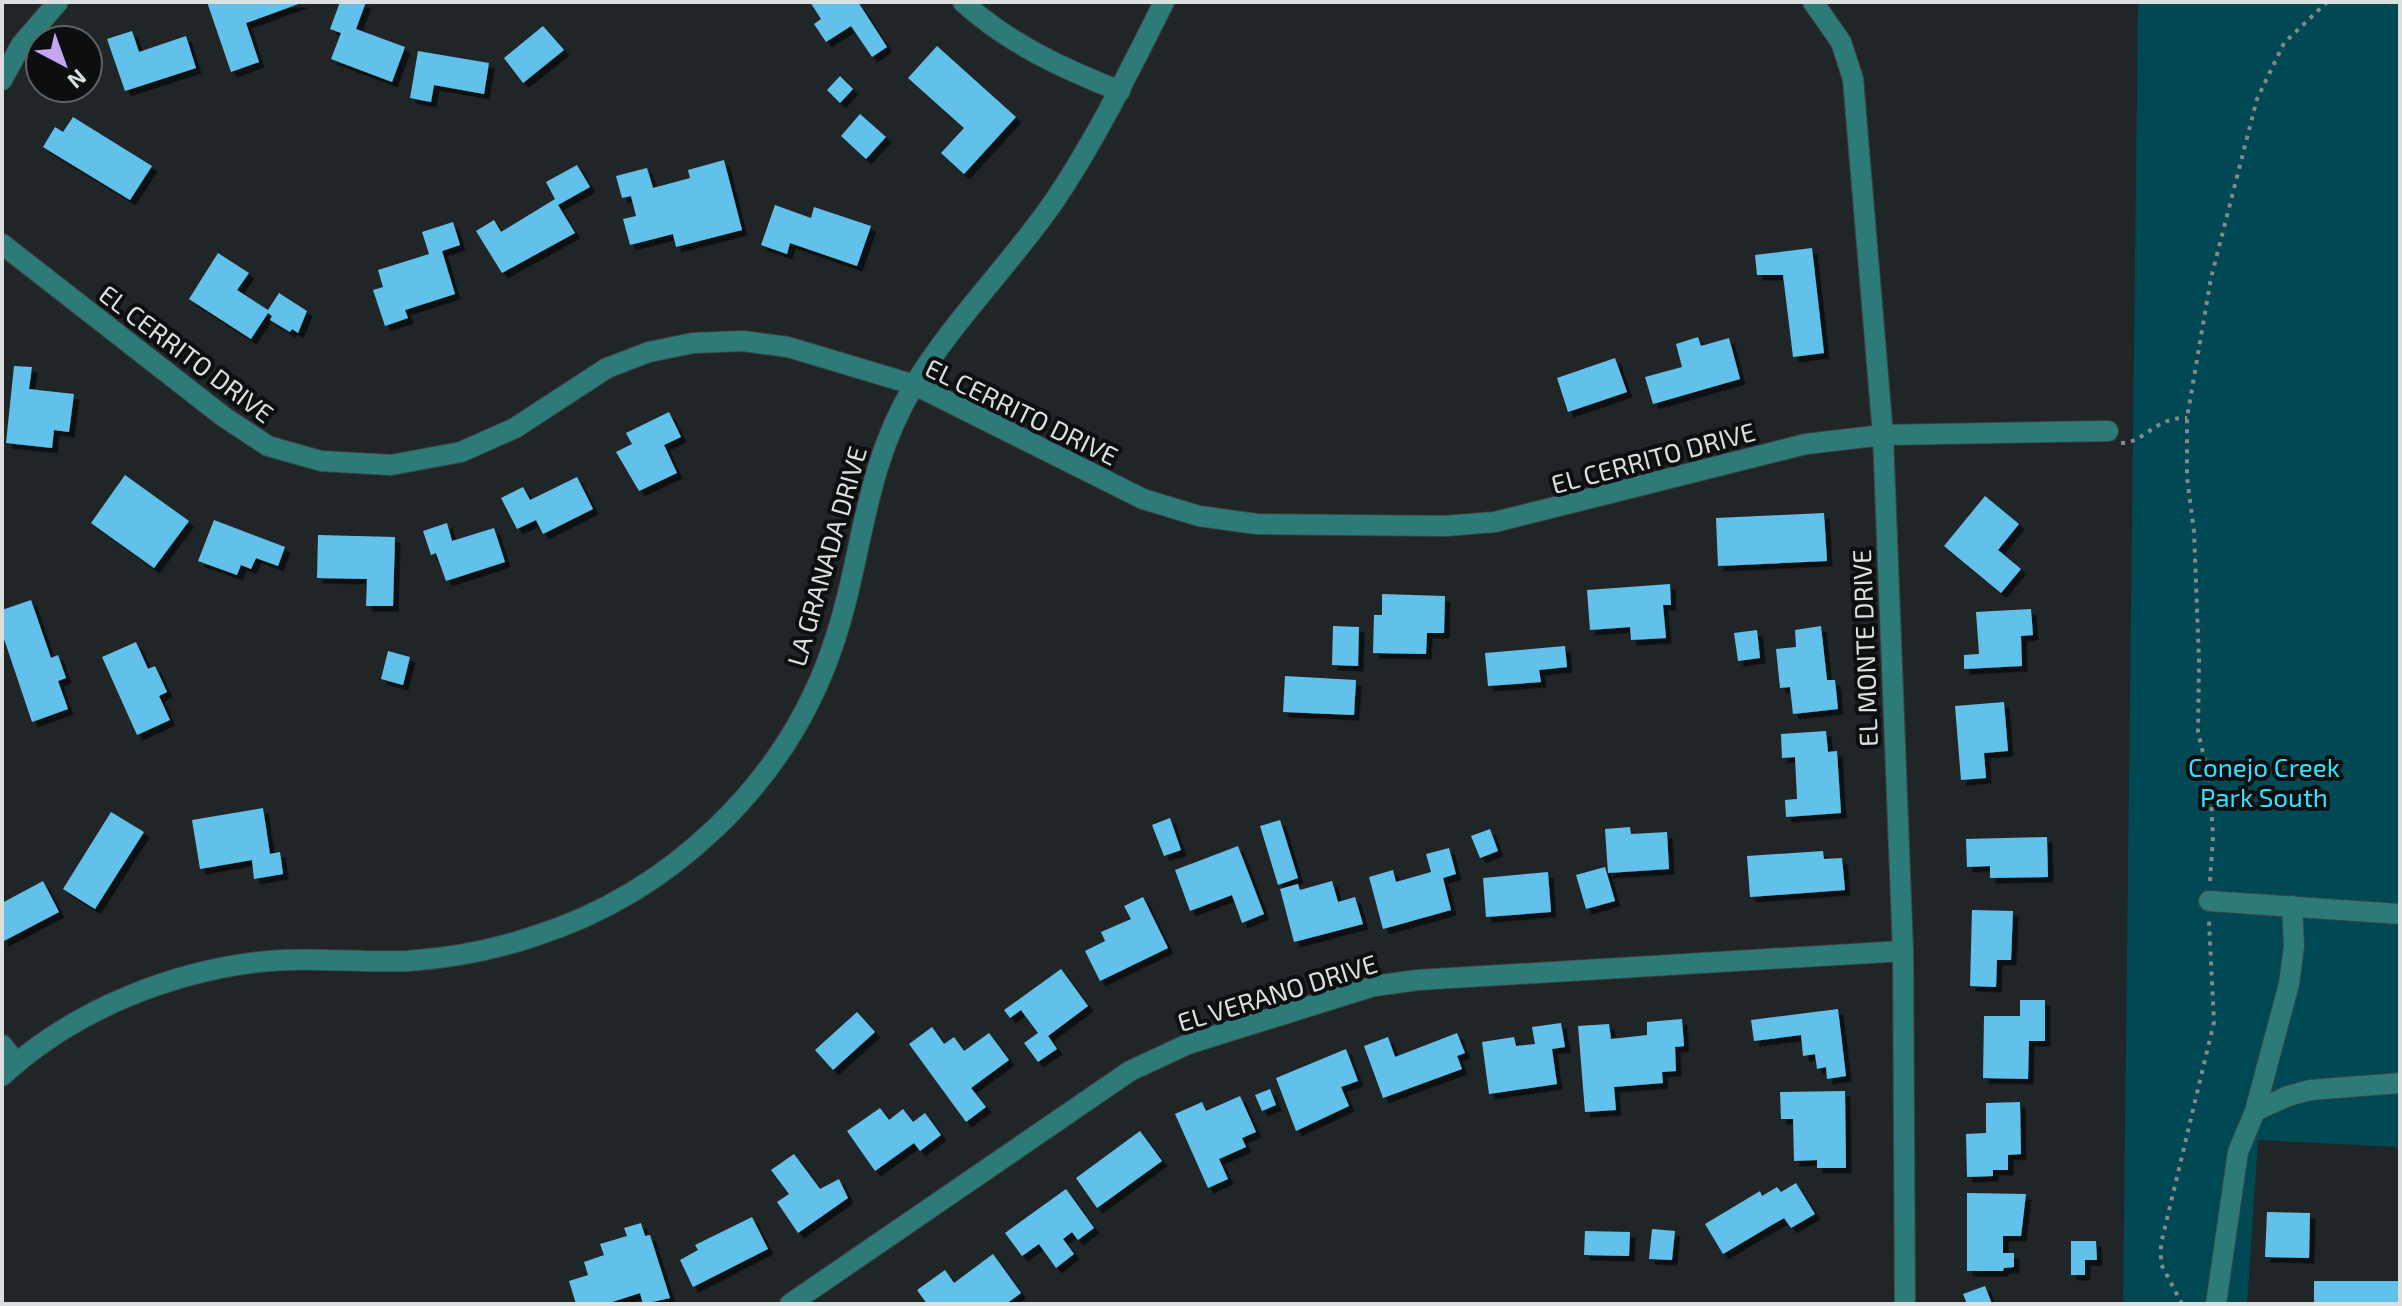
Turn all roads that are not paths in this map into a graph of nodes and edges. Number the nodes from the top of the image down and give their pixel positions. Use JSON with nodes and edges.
{"nodes":[{"id":1,"x":58,"y":2,"type":"edge"},
{"id":2,"x":963,"y":2,"type":"edge"},
{"id":3,"x":1164,"y":2,"type":"edge"},
{"id":4,"x":1813,"y":2,"type":"edge"},
{"id":5,"x":2,"y":80,"type":"edge"},
{"id":6,"x":1120,"y":91,"type":"junction"},
{"id":7,"x":2,"y":244,"type":"edge"},
{"id":8,"x":915,"y":385,"type":"junction"},
{"id":9,"x":2108,"y":431,"type":"road end"},
{"id":10,"x":1883,"y":435,"type":"junction"},
{"id":11,"x":2209,"y":901,"type":"road end"},
{"id":12,"x":2292,"y":906,"type":"junction"},
{"id":13,"x":2400,"y":914,"type":"edge"},
{"id":14,"x":1903,"y":951,"type":"junction"},
{"id":15,"x":2,"y":1045,"type":"edge"},
{"id":16,"x":9,"y":1070,"type":"edge"},
{"id":17,"x":2400,"y":1083,"type":"edge"},
{"id":18,"x":2255,"y":1111,"type":"junction"},
{"id":19,"x":790,"y":1304,"type":"edge"},
{"id":20,"x":1905,"y":1304,"type":"edge"},
{"id":21,"x":2216,"y":1304,"type":"edge"}],
"edges":[{"from":1,"to":5,"type":"street"},
{"from":2,"to":6,"type":"street"},
{"from":3,"to":6,"type":"street","name":"LA GRANADA DRIVE"},
{"from":4,"to":10,"type":"street","name":"EL MONTE DRIVE"},
{"from":6,"to":8,"type":"street","name":"LA GRANADA DRIVE"},
{"from":7,"to":8,"type":"street","name":"EL CERRITO DRIVE"},
{"from":8,"to":10,"type":"street","name":"EL CERRITO DRIVE"},
{"from":8,"to":16,"type":"street","name":"LA GRANADA DRIVE"},
{"from":9,"to":10,"type":"street","name":"EL CERRITO DRIVE"},
{"from":10,"to":14,"type":"street","name":"EL MONTE DRIVE"},
{"from":11,"to":12,"type":"street"},
{"from":12,"to":13,"type":"street"},
{"from":12,"to":18,"type":"street"},
{"from":14,"to":19,"type":"street","name":"EL VERANO DRIVE"},
{"from":14,"to":20,"type":"street","name":"EL MONTE DRIVE"},
{"from":15,"to":16,"type":"street"},
{"from":17,"to":18,"type":"street"},
{"from":18,"to":21,"type":"street"}]}
